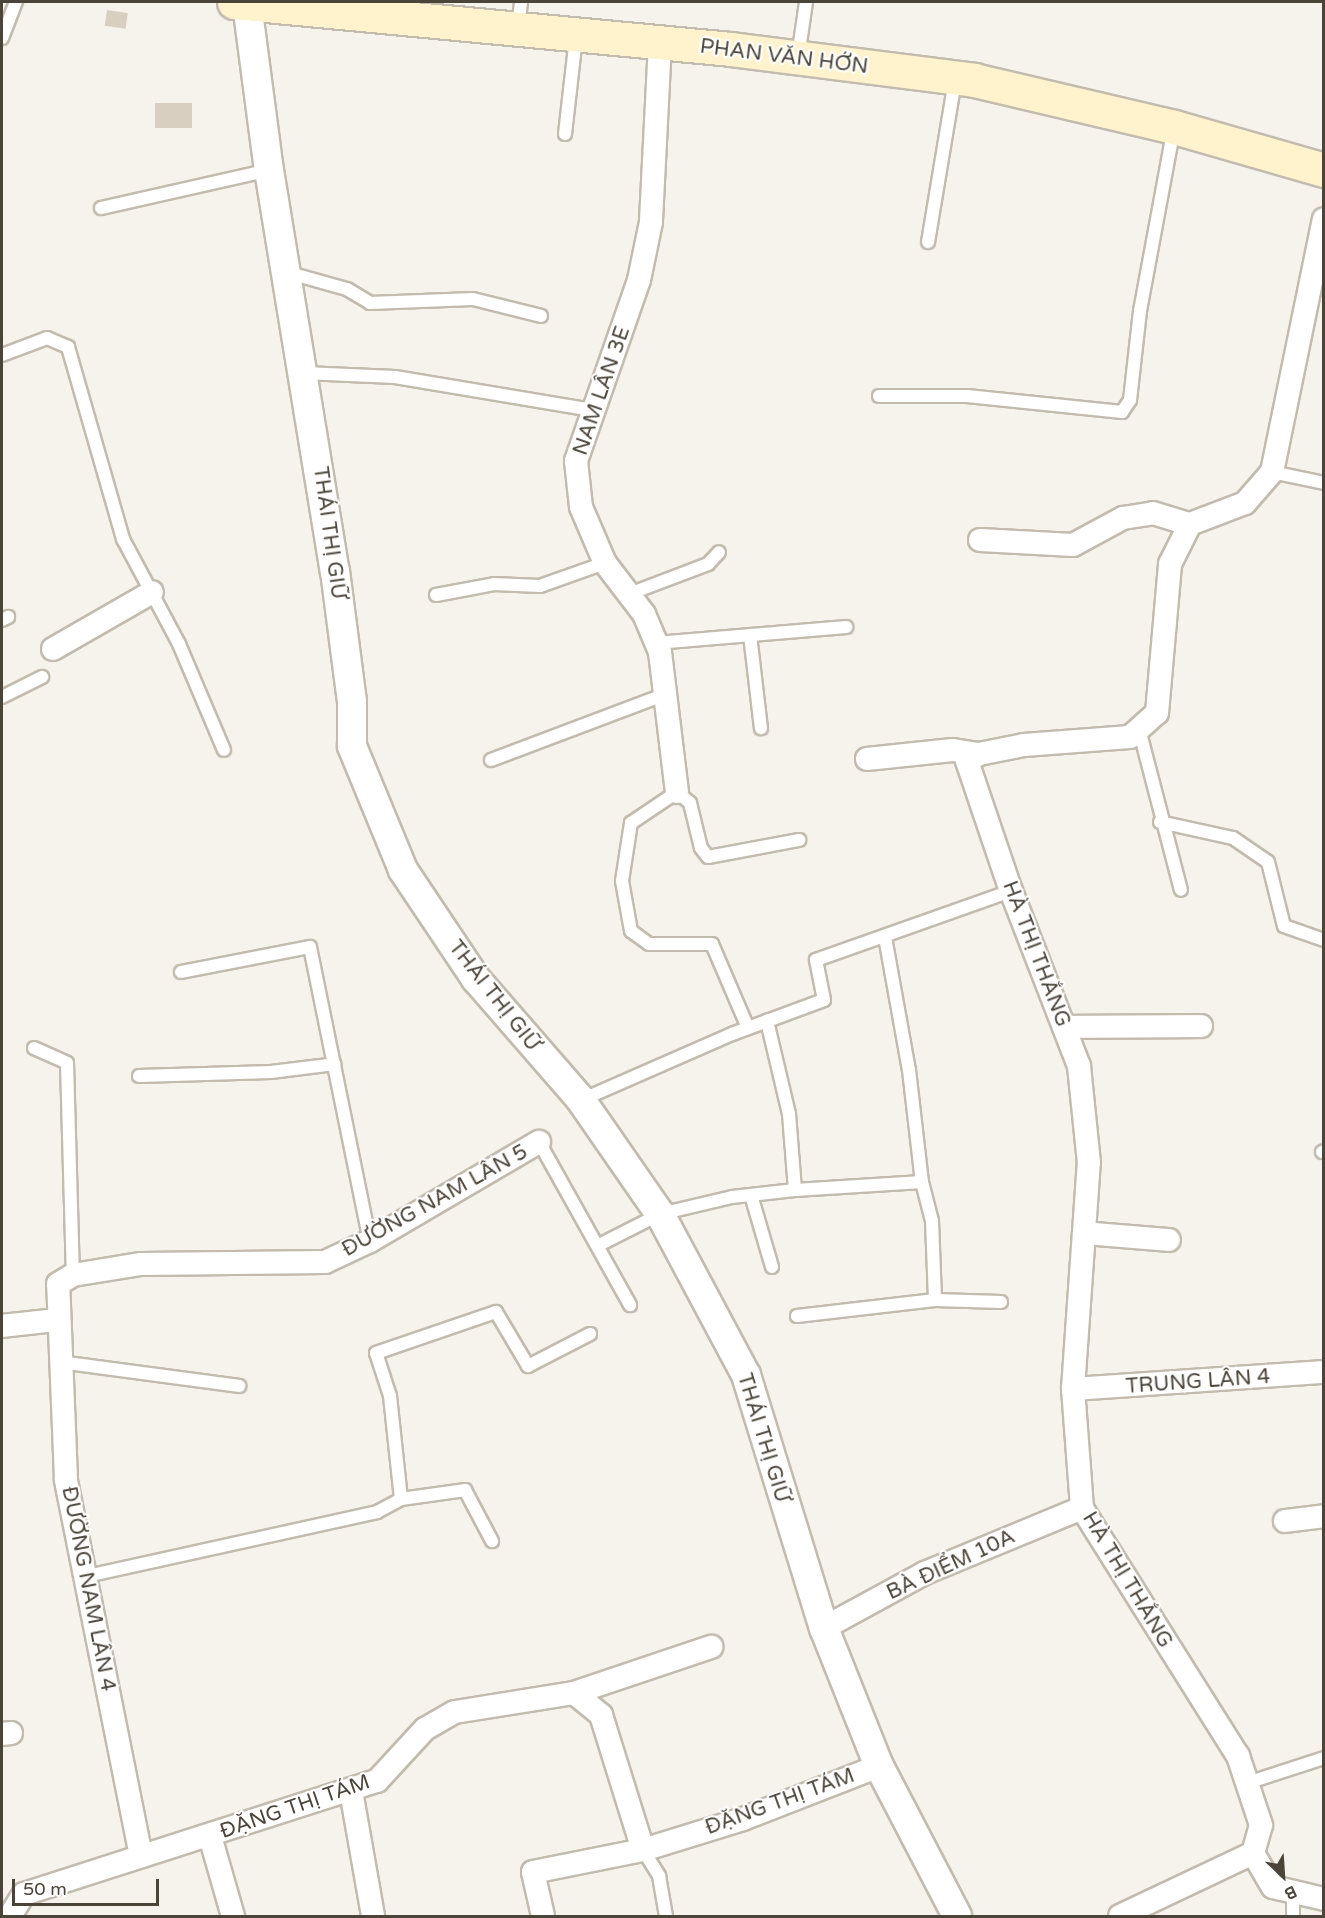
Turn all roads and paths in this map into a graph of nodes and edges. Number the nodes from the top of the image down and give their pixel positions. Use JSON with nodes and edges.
{"nodes":[{"id":1,"x":16,"y":2,"type":"edge"},
{"id":2,"x":806,"y":2,"type":"edge"},
{"id":3,"x":257,"y":3,"type":"edge"},
{"id":4,"x":519,"y":16,"type":"edge"},
{"id":5,"x":576,"y":36,"type":"junction"},
{"id":6,"x":2,"y":38,"type":"edge"},
{"id":7,"x":660,"y":43,"type":"junction"},
{"id":8,"x":798,"y":58,"type":"junction"},
{"id":9,"x":955,"y":78,"type":"junction"},
{"id":10,"x":1174,"y":127,"type":"junction"},
{"id":11,"x":565,"y":134,"type":"dead end"},
{"id":12,"x":269,"y":170,"type":"junction"},
{"id":13,"x":1323,"y":170,"type":"edge"},
{"id":14,"x":101,"y":208,"type":"dead end"},
{"id":15,"x":1323,"y":219,"type":"edge"},
{"id":16,"x":928,"y":242,"type":"dead end"},
{"id":17,"x":286,"y":272,"type":"junction"},
{"id":18,"x":541,"y":316,"type":"dead end"},
{"id":19,"x":2,"y":355,"type":"edge"},
{"id":20,"x":304,"y":373,"type":"junction"},
{"id":21,"x":879,"y":396,"type":"dead end"},
{"id":22,"x":592,"y":410,"type":"junction"},
{"id":23,"x":1272,"y":471,"type":"junction"},
{"id":24,"x":1323,"y":483,"type":"edge"},
{"id":25,"x":1191,"y":524,"type":"junction"},
{"id":26,"x":980,"y":540,"type":"dead end"},
{"id":27,"x":719,"y":552,"type":"dead end"},
{"id":28,"x":605,"y":563,"type":"junction"},
{"id":29,"x":152,"y":592,"type":"junction"},
{"id":30,"x":629,"y":594,"type":"junction"},
{"id":31,"x":436,"y":595,"type":"dead end"},
{"id":32,"x":846,"y":627,"type":"dead end"},
{"id":33,"x":750,"y":635,"type":"junction"},
{"id":34,"x":656,"y":643,"type":"junction"},
{"id":35,"x":53,"y":650,"type":"dead end"},
{"id":36,"x":42,"y":677,"type":"dead end"},
{"id":37,"x":666,"y":694,"type":"junction"},
{"id":38,"x":2,"y":696,"type":"edge"},
{"id":39,"x":761,"y":728,"type":"dead end"},
{"id":40,"x":1139,"y":729,"type":"junction"},
{"id":41,"x":224,"y":750,"type":"dead end"},
{"id":42,"x":979,"y":754,"type":"junction"},
{"id":43,"x":867,"y":759,"type":"dead end"},
{"id":44,"x":491,"y":760,"type":"dead end"},
{"id":45,"x":677,"y":792,"type":"junction"},
{"id":46,"x":1160,"y":822,"type":"junction"},
{"id":47,"x":799,"y":840,"type":"dead end"},
{"id":48,"x":1181,"y":890,"type":"dead end"},
{"id":49,"x":1011,"y":891,"type":"junction"},
{"id":50,"x":885,"y":937,"type":"junction"},
{"id":51,"x":1323,"y":940,"type":"edge"},
{"id":52,"x":181,"y":972,"type":"dead end"},
{"id":53,"x":767,"y":1021,"type":"junction"},
{"id":54,"x":1201,"y":1026,"type":"dead end"},
{"id":55,"x":1064,"y":1027,"type":"junction"},
{"id":56,"x":748,"y":1028,"type":"junction"},
{"id":57,"x":34,"y":1048,"type":"dead end"},
{"id":58,"x":335,"y":1064,"type":"junction"},
{"id":59,"x":138,"y":1076,"type":"dead end"},
{"id":60,"x":581,"y":1100,"type":"junction"},
{"id":61,"x":539,"y":1142,"type":"joint"},
{"id":62,"x":922,"y":1182,"type":"junction"},
{"id":63,"x":795,"y":1190,"type":"junction"},
{"id":64,"x":751,"y":1195,"type":"junction"},
{"id":65,"x":660,"y":1214,"type":"junction"},
{"id":66,"x":1084,"y":1233,"type":"junction"},
{"id":67,"x":1169,"y":1240,"type":"dead end"},
{"id":68,"x":369,"y":1241,"type":"junction"},
{"id":69,"x":598,"y":1245,"type":"junction"},
{"id":70,"x":772,"y":1267,"type":"dead end"},
{"id":71,"x":74,"y":1275,"type":"junction"},
{"id":72,"x":935,"y":1300,"type":"junction"},
{"id":73,"x":1001,"y":1302,"type":"dead end"},
{"id":74,"x":630,"y":1305,"type":"dead end"},
{"id":75,"x":797,"y":1316,"type":"dead end"},
{"id":76,"x":56,"y":1320,"type":"junction"},
{"id":77,"x":2,"y":1326,"type":"edge"},
{"id":78,"x":590,"y":1334,"type":"dead end"},
{"id":79,"x":60,"y":1362,"type":"junction"},
{"id":80,"x":1323,"y":1372,"type":"edge"},
{"id":81,"x":239,"y":1386,"type":"dead end"},
{"id":82,"x":1073,"y":1389,"type":"junction"},
{"id":83,"x":401,"y":1498,"type":"junction"},
{"id":84,"x":1082,"y":1508,"type":"junction"},
{"id":85,"x":1323,"y":1516,"type":"edge"},
{"id":86,"x":1285,"y":1521,"type":"dead end"},
{"id":87,"x":492,"y":1541,"type":"dead end"},
{"id":88,"x":87,"y":1576,"type":"junction"},
{"id":89,"x":824,"y":1628,"type":"junction"},
{"id":90,"x":711,"y":1647,"type":"dead end"},
{"id":91,"x":574,"y":1693,"type":"junction"},
{"id":92,"x":1323,"y":1758,"type":"edge"},
{"id":93,"x":879,"y":1766,"type":"junction"},
{"id":94,"x":1247,"y":1783,"type":"junction"},
{"id":95,"x":351,"y":1791,"type":"junction"},
{"id":96,"x":210,"y":1836,"type":"junction"},
{"id":97,"x":643,"y":1850,"type":"junction"},
{"id":98,"x":1253,"y":1853,"type":"junction"},
{"id":99,"x":141,"y":1856,"type":"junction"},
{"id":100,"x":1293,"y":1892,"type":"junction"},
{"id":101,"x":1323,"y":1899,"type":"edge"},
{"id":102,"x":10,"y":1917,"type":"edge"},
{"id":103,"x":233,"y":1917,"type":"edge"},
{"id":104,"x":373,"y":1917,"type":"edge"},
{"id":105,"x":543,"y":1917,"type":"edge"},
{"id":106,"x":666,"y":1917,"type":"edge"},
{"id":107,"x":957,"y":1917,"type":"edge"},
{"id":108,"x":1120,"y":1917,"type":"edge"},
{"id":109,"x":1293,"y":1917,"type":"edge"}],
"edges":[{"from":1,"to":6,"type":"lane"},
{"from":2,"to":8,"type":"lane"},
{"from":3,"to":4,"type":"main road","name":"PHAN VĂN HỚN"},
{"from":3,"to":12,"type":"street","name":"THÁI THỊ GIỮ"},
{"from":4,"to":5,"type":"main road","name":"PHAN VĂN HỚN"},
{"from":5,"to":7,"type":"main road","name":"PHAN VĂN HỚN"},
{"from":5,"to":11,"type":"lane"},
{"from":7,"to":8,"type":"main road","name":"PHAN VĂN HỚN"},
{"from":7,"to":22,"type":"street","name":"NAM LÂN 3E"},
{"from":8,"to":9,"type":"main road","name":"PHAN VĂN HỚN"},
{"from":9,"to":10,"type":"main road","name":"PHAN VĂN HỚN"},
{"from":9,"to":16,"type":"lane"},
{"from":10,"to":13,"type":"main road","name":"PHAN VĂN HỚN"},
{"from":10,"to":21,"type":"lane"},
{"from":12,"to":14,"type":"lane"},
{"from":12,"to":17,"type":"street","name":"THÁI THỊ GIỮ"},
{"from":15,"to":23,"type":"street"},
{"from":17,"to":18,"type":"lane"},
{"from":17,"to":20,"type":"street","name":"THÁI THỊ GIỮ"},
{"from":19,"to":29,"type":"lane"},
{"from":20,"to":22,"type":"lane"},
{"from":20,"to":60,"type":"street","name":"THÁI THỊ GIỮ"},
{"from":22,"to":28,"type":"street","name":"NAM LÂN 3E"},
{"from":23,"to":24,"type":"lane"},
{"from":23,"to":25,"type":"street"},
{"from":25,"to":26,"type":"street"},
{"from":25,"to":40,"type":"street"},
{"from":27,"to":30,"type":"lane"},
{"from":28,"to":30,"type":"street","name":"NAM LÂN 3E"},
{"from":28,"to":31,"type":"lane"},
{"from":29,"to":35,"type":"street"},
{"from":29,"to":41,"type":"lane"},
{"from":30,"to":34,"type":"street","name":"NAM LÂN 3E"},
{"from":32,"to":33,"type":"lane"},
{"from":33,"to":34,"type":"lane"},
{"from":33,"to":39,"type":"lane"},
{"from":34,"to":37,"type":"street","name":"NAM LÂN 3E"},
{"from":36,"to":38,"type":"lane"},
{"from":37,"to":44,"type":"lane"},
{"from":37,"to":45,"type":"street","name":"NAM LÂN 3E"},
{"from":40,"to":42,"type":"street"},
{"from":40,"to":46,"type":"lane"},
{"from":42,"to":43,"type":"street"},
{"from":42,"to":49,"type":"street","name":"HÀ THỊ THẮNG"},
{"from":45,"to":47,"type":"lane","name":"NAM LÂN 3E"},
{"from":45,"to":56,"type":"lane"},
{"from":46,"to":48,"type":"lane"},
{"from":46,"to":51,"type":"lane"},
{"from":49,"to":50,"type":"lane"},
{"from":49,"to":55,"type":"street","name":"HÀ THỊ THẮNG"},
{"from":50,"to":53,"type":"lane"},
{"from":50,"to":62,"type":"lane"},
{"from":52,"to":58,"type":"lane"},
{"from":53,"to":56,"type":"lane"},
{"from":53,"to":63,"type":"lane"},
{"from":54,"to":55,"type":"street"},
{"from":55,"to":66,"type":"street","name":"HÀ THỊ THẮNG"},
{"from":56,"to":60,"type":"lane"},
{"from":57,"to":71,"type":"lane"},
{"from":58,"to":59,"type":"lane"},
{"from":58,"to":68,"type":"lane"},
{"from":60,"to":65,"type":"street","name":"THÁI THỊ GIỮ"},
{"from":61,"to":68,"type":"street","name":"ĐƯỜNG NAM LÂN 5"},
{"from":61,"to":69,"type":"lane","name":"ĐƯỜNG NAM LÂN 5"},
{"from":62,"to":63,"type":"lane"},
{"from":62,"to":72,"type":"lane"},
{"from":63,"to":64,"type":"lane"},
{"from":64,"to":65,"type":"lane"},
{"from":64,"to":70,"type":"lane"},
{"from":65,"to":69,"type":"lane"},
{"from":65,"to":89,"type":"street","name":"THÁI THỊ GIỮ"},
{"from":66,"to":67,"type":"street"},
{"from":66,"to":82,"type":"street","name":"HÀ THỊ THẮNG"},
{"from":68,"to":71,"type":"street","name":"ĐƯỜNG NAM LÂN 5"},
{"from":69,"to":74,"type":"lane","name":"ĐƯỜNG NAM LÂN 5"},
{"from":71,"to":76,"type":"street"},
{"from":72,"to":73,"type":"lane"},
{"from":72,"to":75,"type":"lane"},
{"from":76,"to":77,"type":"street"},
{"from":76,"to":79,"type":"street","name":"ĐƯỜNG NAM LÂN 4"},
{"from":78,"to":83,"type":"lane"},
{"from":79,"to":81,"type":"lane"},
{"from":79,"to":88,"type":"street","name":"ĐƯỜNG NAM LÂN 4"},
{"from":80,"to":82,"type":"street","name":"TRUNG LÂN 4"},
{"from":82,"to":84,"type":"street","name":"HÀ THỊ THẮNG"},
{"from":83,"to":87,"type":"lane"},
{"from":83,"to":88,"type":"lane"},
{"from":84,"to":89,"type":"street","name":"BÀ ĐIỂM 10A"},
{"from":84,"to":94,"type":"street","name":"HÀ THỊ THẮNG"},
{"from":85,"to":86,"type":"street"},
{"from":88,"to":99,"type":"street","name":"ĐƯỜNG NAM LÂN 4"},
{"from":89,"to":93,"type":"street","name":"THÁI THỊ GIỮ"},
{"from":90,"to":91,"type":"street","name":"ĐẶNG THỊ TÁM"},
{"from":91,"to":95,"type":"street","name":"ĐẶNG THỊ TÁM"},
{"from":91,"to":97,"type":"street"},
{"from":92,"to":94,"type":"lane"},
{"from":93,"to":97,"type":"street","name":"ĐẶNG THỊ TÁM"},
{"from":93,"to":107,"type":"street","name":"THÁI THỊ GIỮ"},
{"from":94,"to":98,"type":"street","name":"HÀ THỊ THẮNG"},
{"from":95,"to":96,"type":"street","name":"ĐẶNG THỊ TÁM"},
{"from":95,"to":104,"type":"street"},
{"from":96,"to":99,"type":"street","name":"ĐẶNG THỊ TÁM"},
{"from":96,"to":103,"type":"street"},
{"from":97,"to":105,"type":"street","name":"ĐẶNG THỊ TÁM"},
{"from":97,"to":106,"type":"lane"},
{"from":98,"to":100,"type":"street"},
{"from":98,"to":108,"type":"street"},
{"from":99,"to":102,"type":"street","name":"ĐẶNG THỊ TÁM"},
{"from":100,"to":101,"type":"street"},
{"from":100,"to":109,"type":"lane"}]}
